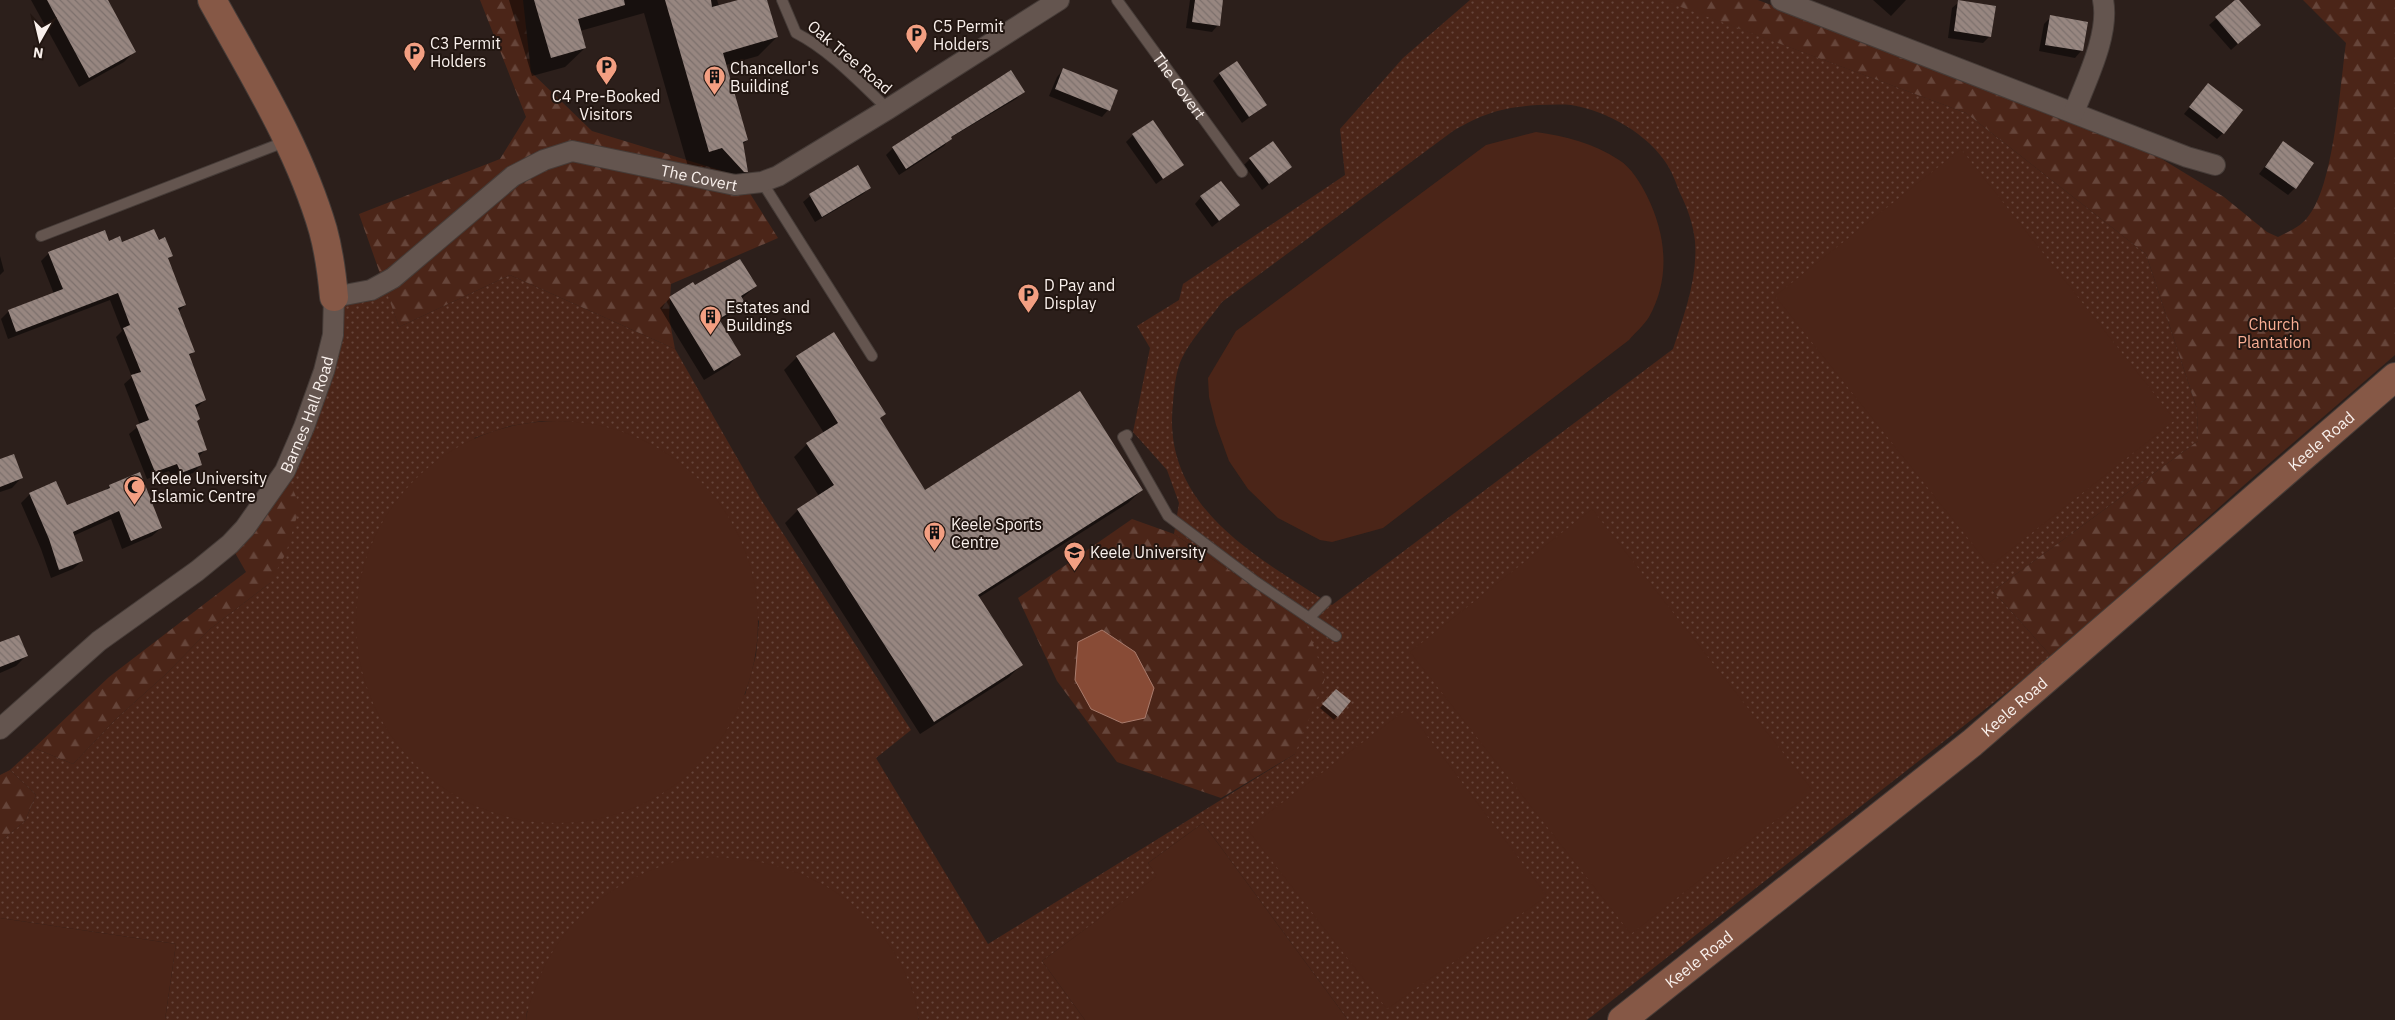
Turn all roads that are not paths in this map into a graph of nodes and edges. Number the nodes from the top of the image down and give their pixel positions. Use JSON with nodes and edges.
{"nodes":[{"id":1,"x":212,"y":0,"type":"edge"},
{"id":2,"x":782,"y":0,"type":"edge"},
{"id":3,"x":1059,"y":0,"type":"edge"},
{"id":4,"x":1117,"y":0,"type":"edge"},
{"id":5,"x":1782,"y":0,"type":"edge"},
{"id":6,"x":2103,"y":0,"type":"edge"},
{"id":7,"x":888,"y":109,"type":"junction"},
{"id":8,"x":2074,"y":112,"type":"junction"},
{"id":9,"x":288,"y":141,"type":"junction"},
{"id":10,"x":2215,"y":165,"type":"dead end"},
{"id":11,"x":1242,"y":172,"type":"dead end"},
{"id":12,"x":762,"y":182,"type":"junction"},
{"id":13,"x":41,"y":236,"type":"dead end"},
{"id":14,"x":334,"y":298,"type":"junction"},
{"id":15,"x":872,"y":356,"type":"dead end"},
{"id":16,"x":2395,"y":377,"type":"edge"},
{"id":17,"x":1127,"y":435,"type":"dead end"},
{"id":18,"x":1326,"y":601,"type":"dead end"},
{"id":19,"x":1309,"y":618,"type":"junction"},
{"id":20,"x":1336,"y":636,"type":"dead end"},
{"id":21,"x":0,"y":729,"type":"edge"},
{"id":22,"x":1622,"y":1020,"type":"edge"}],
"edges":[{"from":1,"to":9,"type":"street","name":"Barnes Hall Road"},
{"from":2,"to":7,"type":"lane","name":"Oak Tree Road"},
{"from":3,"to":7,"type":"street","name":"The Covert"},
{"from":4,"to":11,"type":"lane","name":"The Covert"},
{"from":5,"to":8,"type":"street"},
{"from":6,"to":8,"type":"street"},
{"from":7,"to":12,"type":"street","name":"The Covert"},
{"from":8,"to":10,"type":"street"},
{"from":9,"to":13,"type":"lane"},
{"from":9,"to":14,"type":"street","name":"Barnes Hall Road"},
{"from":12,"to":14,"type":"street","name":"The Covert"},
{"from":12,"to":15,"type":"lane"},
{"from":14,"to":21,"type":"street","name":"Barnes Hall Road"},
{"from":16,"to":22,"type":"street","name":"Keele Road"},
{"from":17,"to":19,"type":"lane"},
{"from":18,"to":19,"type":"lane"},
{"from":19,"to":20,"type":"lane"}]}
